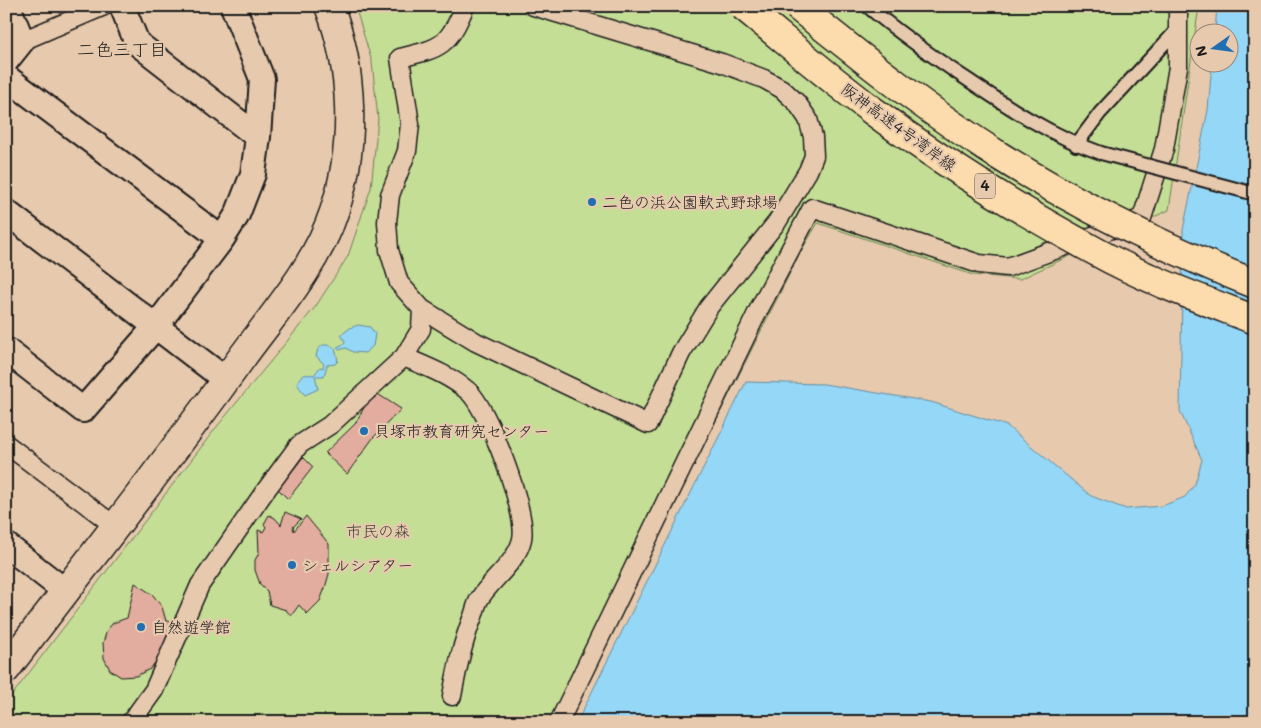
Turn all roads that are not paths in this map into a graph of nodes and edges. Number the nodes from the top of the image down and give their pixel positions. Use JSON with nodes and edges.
{"nodes":[{"id":1,"x":8,"y":6,"type":"edge"},
{"id":2,"x":104,"y":6,"type":"edge"},
{"id":3,"x":122,"y":6,"type":"edge"},
{"id":4,"x":233,"y":6,"type":"edge"},
{"id":5,"x":329,"y":6,"type":"edge"},
{"id":6,"x":465,"y":6,"type":"edge"},
{"id":7,"x":533,"y":6,"type":"edge"},
{"id":8,"x":743,"y":6,"type":"edge"},
{"id":9,"x":797,"y":6,"type":"edge"},
{"id":10,"x":867,"y":6,"type":"edge"},
{"id":11,"x":1178,"y":6,"type":"edge"},
{"id":12,"x":1176,"y":31,"type":"junction"},
{"id":13,"x":22,"y":41,"type":"junction"},
{"id":14,"x":6,"y":61,"type":"edge"},
{"id":15,"x":6,"y":77,"type":"edge"},
{"id":16,"x":258,"y":137,"type":"junction"},
{"id":17,"x":1076,"y":145,"type":"junction"},
{"id":18,"x":1255,"y":194,"type":"edge"},
{"id":19,"x":6,"y":212,"type":"edge"},
{"id":20,"x":222,"y":239,"type":"junction"},
{"id":21,"x":1255,"y":284,"type":"edge"},
{"id":22,"x":422,"y":309,"type":"junction"},
{"id":23,"x":1255,"y":320,"type":"edge"},
{"id":24,"x":156,"y":326,"type":"junction"},
{"id":25,"x":6,"y":350,"type":"edge"},
{"id":26,"x":404,"y":357,"type":"junction"},
{"id":27,"x":226,"y":380,"type":"junction"},
{"id":28,"x":6,"y":444,"type":"edge"},
{"id":29,"x":115,"y":526,"type":"junction"},
{"id":30,"x":6,"y":545,"type":"edge"},
{"id":31,"x":65,"y":591,"type":"junction"},
{"id":32,"x":6,"y":668,"type":"edge"},
{"id":33,"x":452,"y":696,"type":"dead end"},
{"id":34,"x":131,"y":722,"type":"edge"},
{"id":35,"x":559,"y":722,"type":"edge"}],
"edges":[{"from":1,"to":13,"type":"street"},
{"from":2,"to":13,"type":"street"},
{"from":3,"to":16,"type":"street"},
{"from":4,"to":16,"type":"street"},
{"from":5,"to":27,"type":"street"},
{"from":6,"to":22,"type":"street"},
{"from":7,"to":22,"type":"street"},
{"from":8,"to":23,"type":"highway","name":"阪神高速4号湾岸線","number":"4","bridge":true},
{"from":9,"to":21,"type":"highway","name":"阪神高速4号湾岸線","number":"4","bridge":true},
{"from":10,"to":17,"type":"lane"},
{"from":11,"to":12,"type":"street"},
{"from":12,"to":17,"type":"lane"},
{"from":12,"to":35,"type":"street"},
{"from":13,"to":14,"type":"street"},
{"from":15,"to":20,"type":"street"},
{"from":16,"to":20,"type":"street"},
{"from":17,"to":18,"type":"lane","bridge":true},
{"from":19,"to":24,"type":"street"},
{"from":20,"to":24,"type":"street"},
{"from":22,"to":26,"type":"street"},
{"from":24,"to":25,"type":"street"},
{"from":24,"to":27,"type":"street"},
{"from":26,"to":33,"type":"street"},
{"from":26,"to":34,"type":"street"},
{"from":27,"to":29,"type":"street"},
{"from":28,"to":29,"type":"street"},
{"from":29,"to":31,"type":"street"},
{"from":30,"to":31,"type":"street"},
{"from":31,"to":32,"type":"street"}]}
